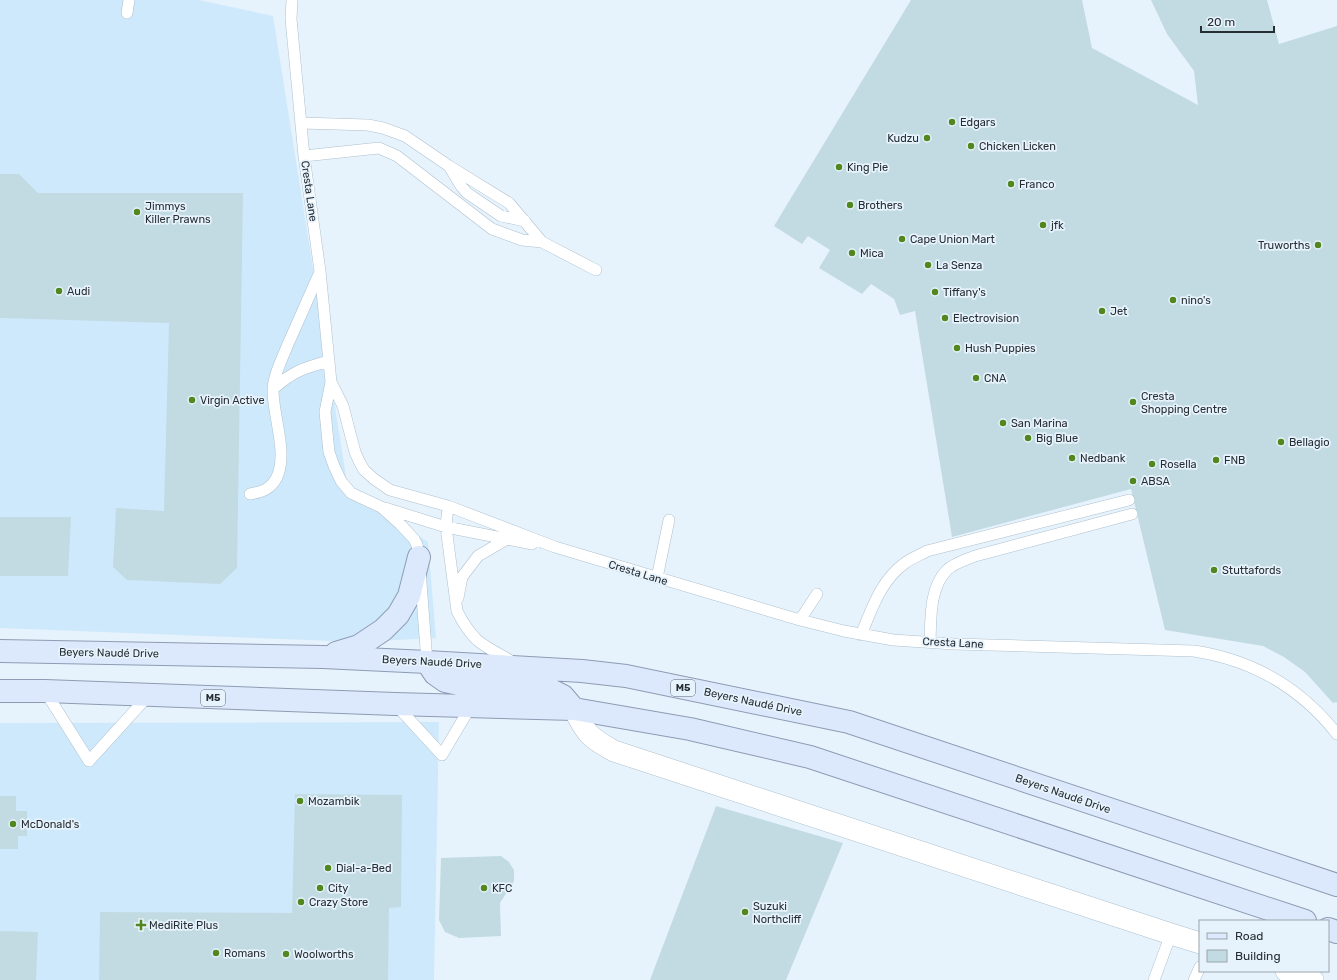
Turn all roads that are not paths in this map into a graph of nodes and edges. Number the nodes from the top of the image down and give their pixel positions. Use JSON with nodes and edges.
{"nodes":[{"id":1,"x":129,"y":0,"type":"edge"},
{"id":2,"x":292,"y":0,"type":"edge"},
{"id":3,"x":128,"y":13,"type":"dead end"},
{"id":4,"x":301,"y":123,"type":"junction"},
{"id":5,"x":304,"y":156,"type":"junction"},
{"id":6,"x":449,"y":166,"type":"junction"},
{"id":7,"x":525,"y":221,"type":"junction"},
{"id":8,"x":542,"y":242,"type":"junction"},
{"id":9,"x":596,"y":270,"type":"dead end"},
{"id":10,"x":320,"y":271,"type":"junction"},
{"id":11,"x":329,"y":361,"type":"junction"},
{"id":12,"x":332,"y":382,"type":"junction"},
{"id":13,"x":273,"y":389,"type":"junction"},
{"id":14,"x":250,"y":494,"type":"dead end"},
{"id":15,"x":1129,"y":500,"type":"dead end"},
{"id":16,"x":448,"y":506,"type":"junction"},
{"id":17,"x":381,"y":507,"type":"junction"},
{"id":18,"x":1132,"y":514,"type":"dead end"},
{"id":19,"x":669,"y":520,"type":"dead end"},
{"id":20,"x":446,"y":527,"type":"junction"},
{"id":21,"x":507,"y":539,"type":"junction"},
{"id":22,"x":555,"y":547,"type":"junction"},
{"id":23,"x":419,"y":557,"type":"junction"},
{"id":24,"x":657,"y":578,"type":"junction"},
{"id":25,"x":817,"y":594,"type":"dead end"},
{"id":26,"x":457,"y":611,"type":"junction"},
{"id":27,"x":800,"y":620,"type":"junction"},
{"id":28,"x":861,"y":635,"type":"junction"},
{"id":29,"x":930,"y":642,"type":"junction"},
{"id":30,"x":0,"y":651,"type":"edge"},
{"id":31,"x":323,"y":657,"type":"junction"},
{"id":32,"x":427,"y":662,"type":"junction"},
{"id":33,"x":522,"y":667,"type":"junction"},
{"id":34,"x":0,"y":691,"type":"edge"},
{"id":35,"x":38,"y":691,"type":"junction"},
{"id":36,"x":149,"y":695,"type":"junction"},
{"id":37,"x":0,"y":704,"type":"edge"},
{"id":38,"x":396,"y":704,"type":"junction"},
{"id":39,"x":471,"y":706,"type":"junction"},
{"id":40,"x":574,"y":709,"type":"junction"},
{"id":41,"x":1337,"y":734,"type":"edge"},
{"id":42,"x":1337,"y":885,"type":"edge"},
{"id":43,"x":1302,"y":920,"type":"edge"},
{"id":44,"x":1171,"y":934,"type":"junction"},
{"id":45,"x":1199,"y":943,"type":"edge"},
{"id":46,"x":1199,"y":969,"type":"edge"},
{"id":47,"x":1289,"y":972,"type":"edge"},
{"id":48,"x":1154,"y":980,"type":"edge"},
{"id":49,"x":1194,"y":980,"type":"edge"},
{"id":50,"x":1313,"y":980,"type":"edge"}],
"edges":[{"from":1,"to":3,"type":"lane"},
{"from":2,"to":4,"type":"lane","name":"Cresta Lane"},
{"from":4,"to":5,"type":"lane","name":"Cresta Lane"},
{"from":4,"to":6,"type":"lane"},
{"from":5,"to":8,"type":"lane"},
{"from":5,"to":10,"type":"lane","name":"Cresta Lane"},
{"from":6,"to":7,"type":"lane"},
{"from":6,"to":7,"type":"lane"},
{"from":7,"to":8,"type":"lane"},
{"from":8,"to":9,"type":"lane"},
{"from":10,"to":11,"type":"lane","name":"Cresta Lane"},
{"from":10,"to":13,"type":"lane"},
{"from":11,"to":12,"type":"lane","name":"Cresta Lane"},
{"from":11,"to":13,"type":"lane"},
{"from":12,"to":16,"type":"lane","name":"Cresta Lane"},
{"from":12,"to":17,"type":"lane","name":"Cresta Lane"},
{"from":13,"to":14,"type":"lane"},
{"from":15,"to":28,"type":"lane"},
{"from":16,"to":20,"type":"lane"},
{"from":16,"to":22,"type":"lane","name":"Cresta Lane"},
{"from":17,"to":20,"type":"lane","name":"Cresta Lane"},
{"from":17,"to":23,"type":"lane","name":"Cresta Lane"},
{"from":18,"to":29,"type":"lane"},
{"from":19,"to":24,"type":"lane"},
{"from":20,"to":21,"type":"lane","name":"Cresta Lane"},
{"from":20,"to":26,"type":"lane"},
{"from":21,"to":22,"type":"lane","name":"Cresta Lane"},
{"from":21,"to":26,"type":"lane"},
{"from":22,"to":24,"type":"lane","name":"Cresta Lane"},
{"from":23,"to":31,"type":"main road"},
{"from":23,"to":32,"type":"lane","name":"Cresta Lane"},
{"from":24,"to":27,"type":"lane","name":"Cresta Lane"},
{"from":25,"to":27,"type":"lane"},
{"from":26,"to":33,"type":"lane"},
{"from":27,"to":28,"type":"lane","name":"Cresta Lane"},
{"from":28,"to":29,"type":"lane","name":"Cresta Lane"},
{"from":29,"to":41,"type":"lane","name":"Cresta Lane"},
{"from":30,"to":31,"type":"main road","name":"Beyers Naudé Drive","number":"M5"},
{"from":31,"to":32,"type":"main road","name":"Beyers Naudé Drive","number":"M5"},
{"from":32,"to":33,"type":"main road","name":"Beyers Naudé Drive","number":"M5"},
{"from":32,"to":40,"type":"main road"},
{"from":33,"to":42,"type":"main road","name":"Beyers Naudé Drive","number":"M5"},
{"from":34,"to":35,"type":"main road","number":"M5"},
{"from":35,"to":36,"type":"main road","number":"M5"},
{"from":35,"to":36,"type":"lane"},
{"from":35,"to":37,"type":"main road"},
{"from":36,"to":38,"type":"main road","number":"M5"},
{"from":38,"to":39,"type":"main road","number":"M5"},
{"from":38,"to":39,"type":"lane"},
{"from":39,"to":40,"type":"main road","number":"M5"},
{"from":40,"to":43,"type":"main road","number":"M5"},
{"from":40,"to":44,"type":"street"},
{"from":44,"to":45,"type":"street"},
{"from":44,"to":48,"type":"lane"},
{"from":46,"to":49,"type":"lane"},
{"from":47,"to":50,"type":"street"}]}
